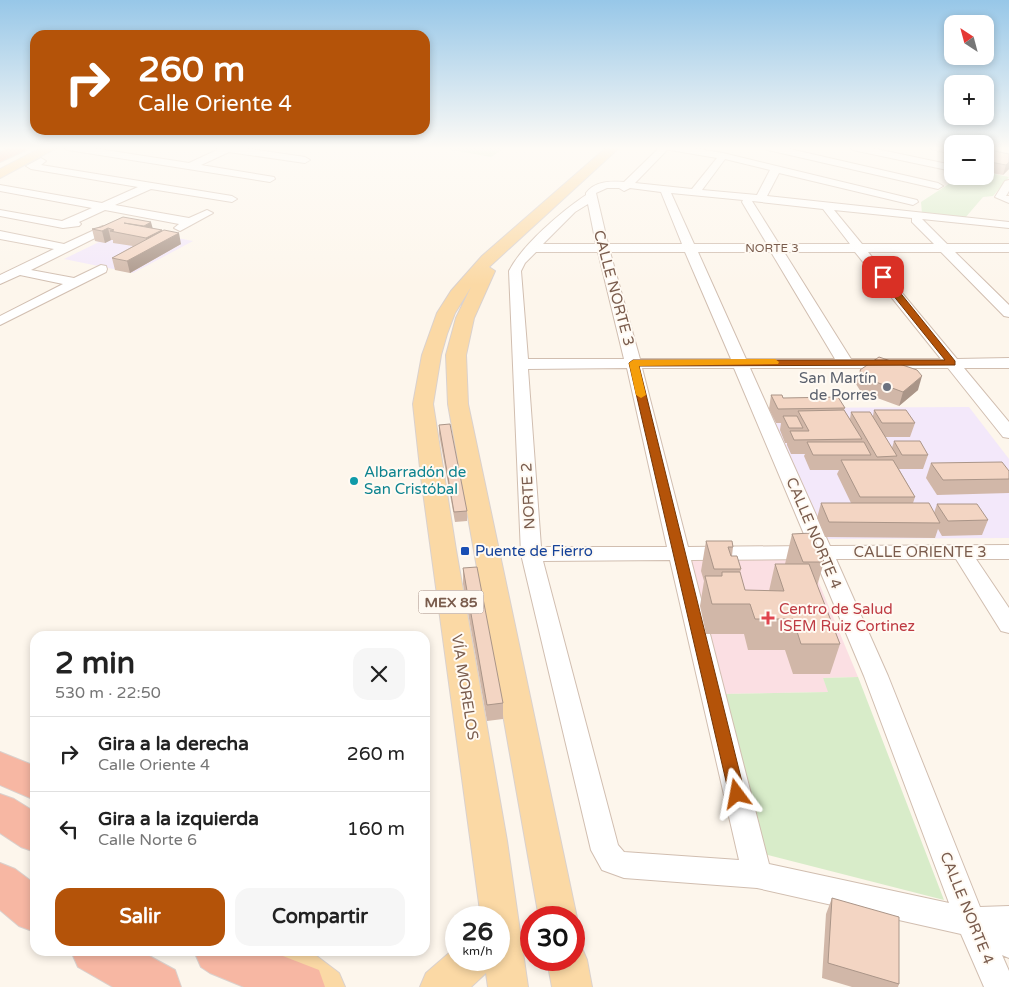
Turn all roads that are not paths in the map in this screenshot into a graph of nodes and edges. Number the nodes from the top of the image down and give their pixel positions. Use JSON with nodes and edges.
{"nodes":[{"id":1,"x":46,"y":193,"type":"edge"},
{"id":2,"x":133,"y":193,"type":"edge"},
{"id":3,"x":200,"y":193,"type":"edge"},
{"id":4,"x":563,"y":193,"type":"edge"},
{"id":5,"x":592,"y":193,"type":"edge"},
{"id":6,"x":666,"y":193,"type":"joint"},
{"id":7,"x":703,"y":193,"type":"edge"},
{"id":8,"x":759,"y":193,"type":"edge"},
{"id":9,"x":875,"y":193,"type":"edge"},
{"id":10,"x":927,"y":193,"type":"edge"},
{"id":11,"x":1002,"y":193,"type":"edge"},
{"id":12,"x":591,"y":197,"type":"junction"},
{"id":13,"x":753,"y":200,"type":"junction"},
{"id":14,"x":1009,"y":200,"type":"edge"},
{"id":15,"x":913,"y":202,"type":"junction"},
{"id":16,"x":0,"y":207,"type":"edge"},
{"id":17,"x":102,"y":207,"type":"junction"},
{"id":18,"x":828,"y":210,"type":"junction"},
{"id":19,"x":0,"y":213,"type":"edge"},
{"id":20,"x":917,"y":218,"type":"junction"},
{"id":21,"x":70,"y":223,"type":"junction"},
{"id":22,"x":1009,"y":229,"type":"edge"},
{"id":23,"x":103,"y":230,"type":"joint"},
{"id":24,"x":0,"y":235,"type":"edge"},
{"id":25,"x":508,"y":243,"type":"junction"},
{"id":26,"x":66,"y":248,"type":"junction"},
{"id":27,"x":534,"y":248,"type":"junction"},
{"id":28,"x":776,"y":248,"type":"junction"},
{"id":29,"x":860,"y":248,"type":"junction"},
{"id":30,"x":945,"y":248,"type":"junction"},
{"id":31,"x":1009,"y":248,"type":"edge"},
{"id":32,"x":603,"y":249,"type":"junction"},
{"id":33,"x":690,"y":249,"type":"junction"},
{"id":34,"x":101,"y":269,"type":"dead end"},
{"id":35,"x":18,"y":271,"type":"junction"},
{"id":36,"x":2,"y":278,"type":"edge"},
{"id":37,"x":75,"y":282,"type":"junction"},
{"id":38,"x":1009,"y":314,"type":"edge"},
{"id":39,"x":4,"y":316,"type":"edge"},
{"id":40,"x":740,"y":362,"type":"junction"},
{"id":41,"x":844,"y":362,"type":"junction"},
{"id":42,"x":633,"y":363,"type":"junction"},
{"id":43,"x":952,"y":363,"type":"junction"},
{"id":44,"x":1009,"y":363,"type":"edge"},
{"id":45,"x":521,"y":364,"type":"junction"},
{"id":46,"x":1009,"y":433,"type":"edge"},
{"id":47,"x":961,"y":551,"type":"junction"},
{"id":48,"x":822,"y":552,"type":"junction"},
{"id":49,"x":1009,"y":552,"type":"edge"},
{"id":50,"x":679,"y":553,"type":"junction"},
{"id":51,"x":531,"y":554,"type":"junction"},
{"id":52,"x":1009,"y":626,"type":"edge"},
{"id":53,"x":0,"y":754,"type":"edge"},
{"id":54,"x":0,"y":768,"type":"edge"},
{"id":55,"x":30,"y":775,"type":"edge"},
{"id":56,"x":30,"y":781,"type":"edge"},
{"id":57,"x":0,"y":811,"type":"edge"},
{"id":58,"x":30,"y":831,"type":"edge"},
{"id":59,"x":757,"y":875,"type":"junction"},
{"id":60,"x":495,"y":906,"type":"edge"},
{"id":61,"x":556,"y":906,"type":"edge"},
{"id":62,"x":1009,"y":921,"type":"edge"},
{"id":63,"x":971,"y":922,"type":"junction"},
{"id":64,"x":1009,"y":943,"type":"edge"},
{"id":65,"x":103,"y":956,"type":"edge"},
{"id":66,"x":227,"y":956,"type":"edge"},
{"id":67,"x":284,"y":956,"type":"edge"},
{"id":68,"x":459,"y":971,"type":"edge"},
{"id":69,"x":506,"y":971,"type":"edge"},
{"id":70,"x":569,"y":971,"type":"edge"},
{"id":71,"x":158,"y":987,"type":"edge"},
{"id":72,"x":302,"y":987,"type":"edge"},
{"id":73,"x":325,"y":987,"type":"edge"},
{"id":74,"x":440,"y":987,"type":"edge"},
{"id":75,"x":508,"y":987,"type":"edge"},
{"id":76,"x":572,"y":987,"type":"edge"},
{"id":77,"x":1000,"y":987,"type":"edge"}],
"edges":[{"from":1,"to":17,"type":"street"},
{"from":2,"to":17,"type":"street"},
{"from":3,"to":17,"type":"street"},
{"from":4,"to":25,"type":"main road","number":"MEX 85"},
{"from":5,"to":12,"type":"street"},
{"from":6,"to":13,"type":"street"},
{"from":6,"to":33,"type":"street","name":"CALLE NORTE 4"},
{"from":7,"to":13,"type":"street"},
{"from":8,"to":13,"type":"street"},
{"from":9,"to":15,"type":"street"},
{"from":10,"to":15,"type":"street"},
{"from":11,"to":14,"type":"street"},
{"from":12,"to":27,"type":"street","name":"NORTE 2"},
{"from":12,"to":32,"type":"street","name":"CALLE NORTE 3"},
{"from":13,"to":18,"type":"street"},
{"from":13,"to":20,"type":"street"},
{"from":13,"to":28,"type":"street"},
{"from":15,"to":20,"type":"street"},
{"from":16,"to":21,"type":"street"},
{"from":17,"to":21,"type":"street"},
{"from":18,"to":20,"type":"street"},
{"from":18,"to":29,"type":"street"},
{"from":19,"to":21,"type":"street"},
{"from":20,"to":22,"type":"street"},
{"from":20,"to":30,"type":"street"},
{"from":21,"to":23,"type":"street"},
{"from":23,"to":26,"type":"street"},
{"from":24,"to":26,"type":"street"},
{"from":25,"to":60,"type":"main road","name":"VÍA MORELOS","number":"MEX 85"},
{"from":25,"to":61,"type":"main road","number":"MEX 85"},
{"from":26,"to":35,"type":"street"},
{"from":27,"to":32,"type":"street","name":"NORTE 3"},
{"from":27,"to":45,"type":"street","name":"NORTE 2"},
{"from":28,"to":29,"type":"street","name":"NORTE 3"},
{"from":28,"to":33,"type":"street","name":"NORTE 3"},
{"from":28,"to":41,"type":"street"},
{"from":29,"to":30,"type":"street","name":"NORTE 3"},
{"from":29,"to":43,"type":"street"},
{"from":30,"to":31,"type":"street","name":"NORTE 3"},
{"from":30,"to":38,"type":"street"},
{"from":32,"to":33,"type":"street","name":"NORTE 3"},
{"from":32,"to":42,"type":"street","name":"CALLE NORTE 3"},
{"from":33,"to":40,"type":"street","name":"CALLE NORTE 4"},
{"from":34,"to":37,"type":"street"},
{"from":35,"to":36,"type":"street"},
{"from":35,"to":37,"type":"street"},
{"from":37,"to":39,"type":"street"},
{"from":40,"to":41,"type":"street"},
{"from":40,"to":42,"type":"street"},
{"from":40,"to":48,"type":"street","name":"CALLE NORTE 4"},
{"from":41,"to":43,"type":"street"},
{"from":42,"to":45,"type":"street"},
{"from":42,"to":50,"type":"street","name":"CALLE NORTE 3"},
{"from":43,"to":44,"type":"street"},
{"from":43,"to":46,"type":"street"},
{"from":45,"to":51,"type":"street","name":"NORTE 2"},
{"from":47,"to":48,"type":"street","name":"CALLE ORIENTE 3"},
{"from":47,"to":49,"type":"street","name":"CALLE ORIENTE 3"},
{"from":47,"to":52,"type":"street"},
{"from":48,"to":50,"type":"street","name":"CALLE ORIENTE 3"},
{"from":48,"to":63,"type":"street","name":"CALLE NORTE 4"},
{"from":50,"to":51,"type":"street","name":"CALLE ORIENTE 3"},
{"from":50,"to":59,"type":"street","name":"CALLE NORTE 3"},
{"from":51,"to":59,"type":"street","name":"NORTE 2"},
{"from":53,"to":55,"type":"main road"},
{"from":54,"to":56,"type":"highway"},
{"from":57,"to":58,"type":"highway"},
{"from":59,"to":63,"type":"street"},
{"from":62,"to":63,"type":"street"},
{"from":63,"to":64,"type":"street"},
{"from":63,"to":77,"type":"street","name":"CALLE NORTE 4"},
{"from":65,"to":71,"type":"highway"},
{"from":66,"to":72,"type":"highway"},
{"from":67,"to":73,"type":"main road"},
{"from":68,"to":74,"type":"main road"},
{"from":69,"to":75,"type":"main road","name":"VÍA MORELOS","number":"MEX 85"},
{"from":70,"to":76,"type":"main road"}]}
